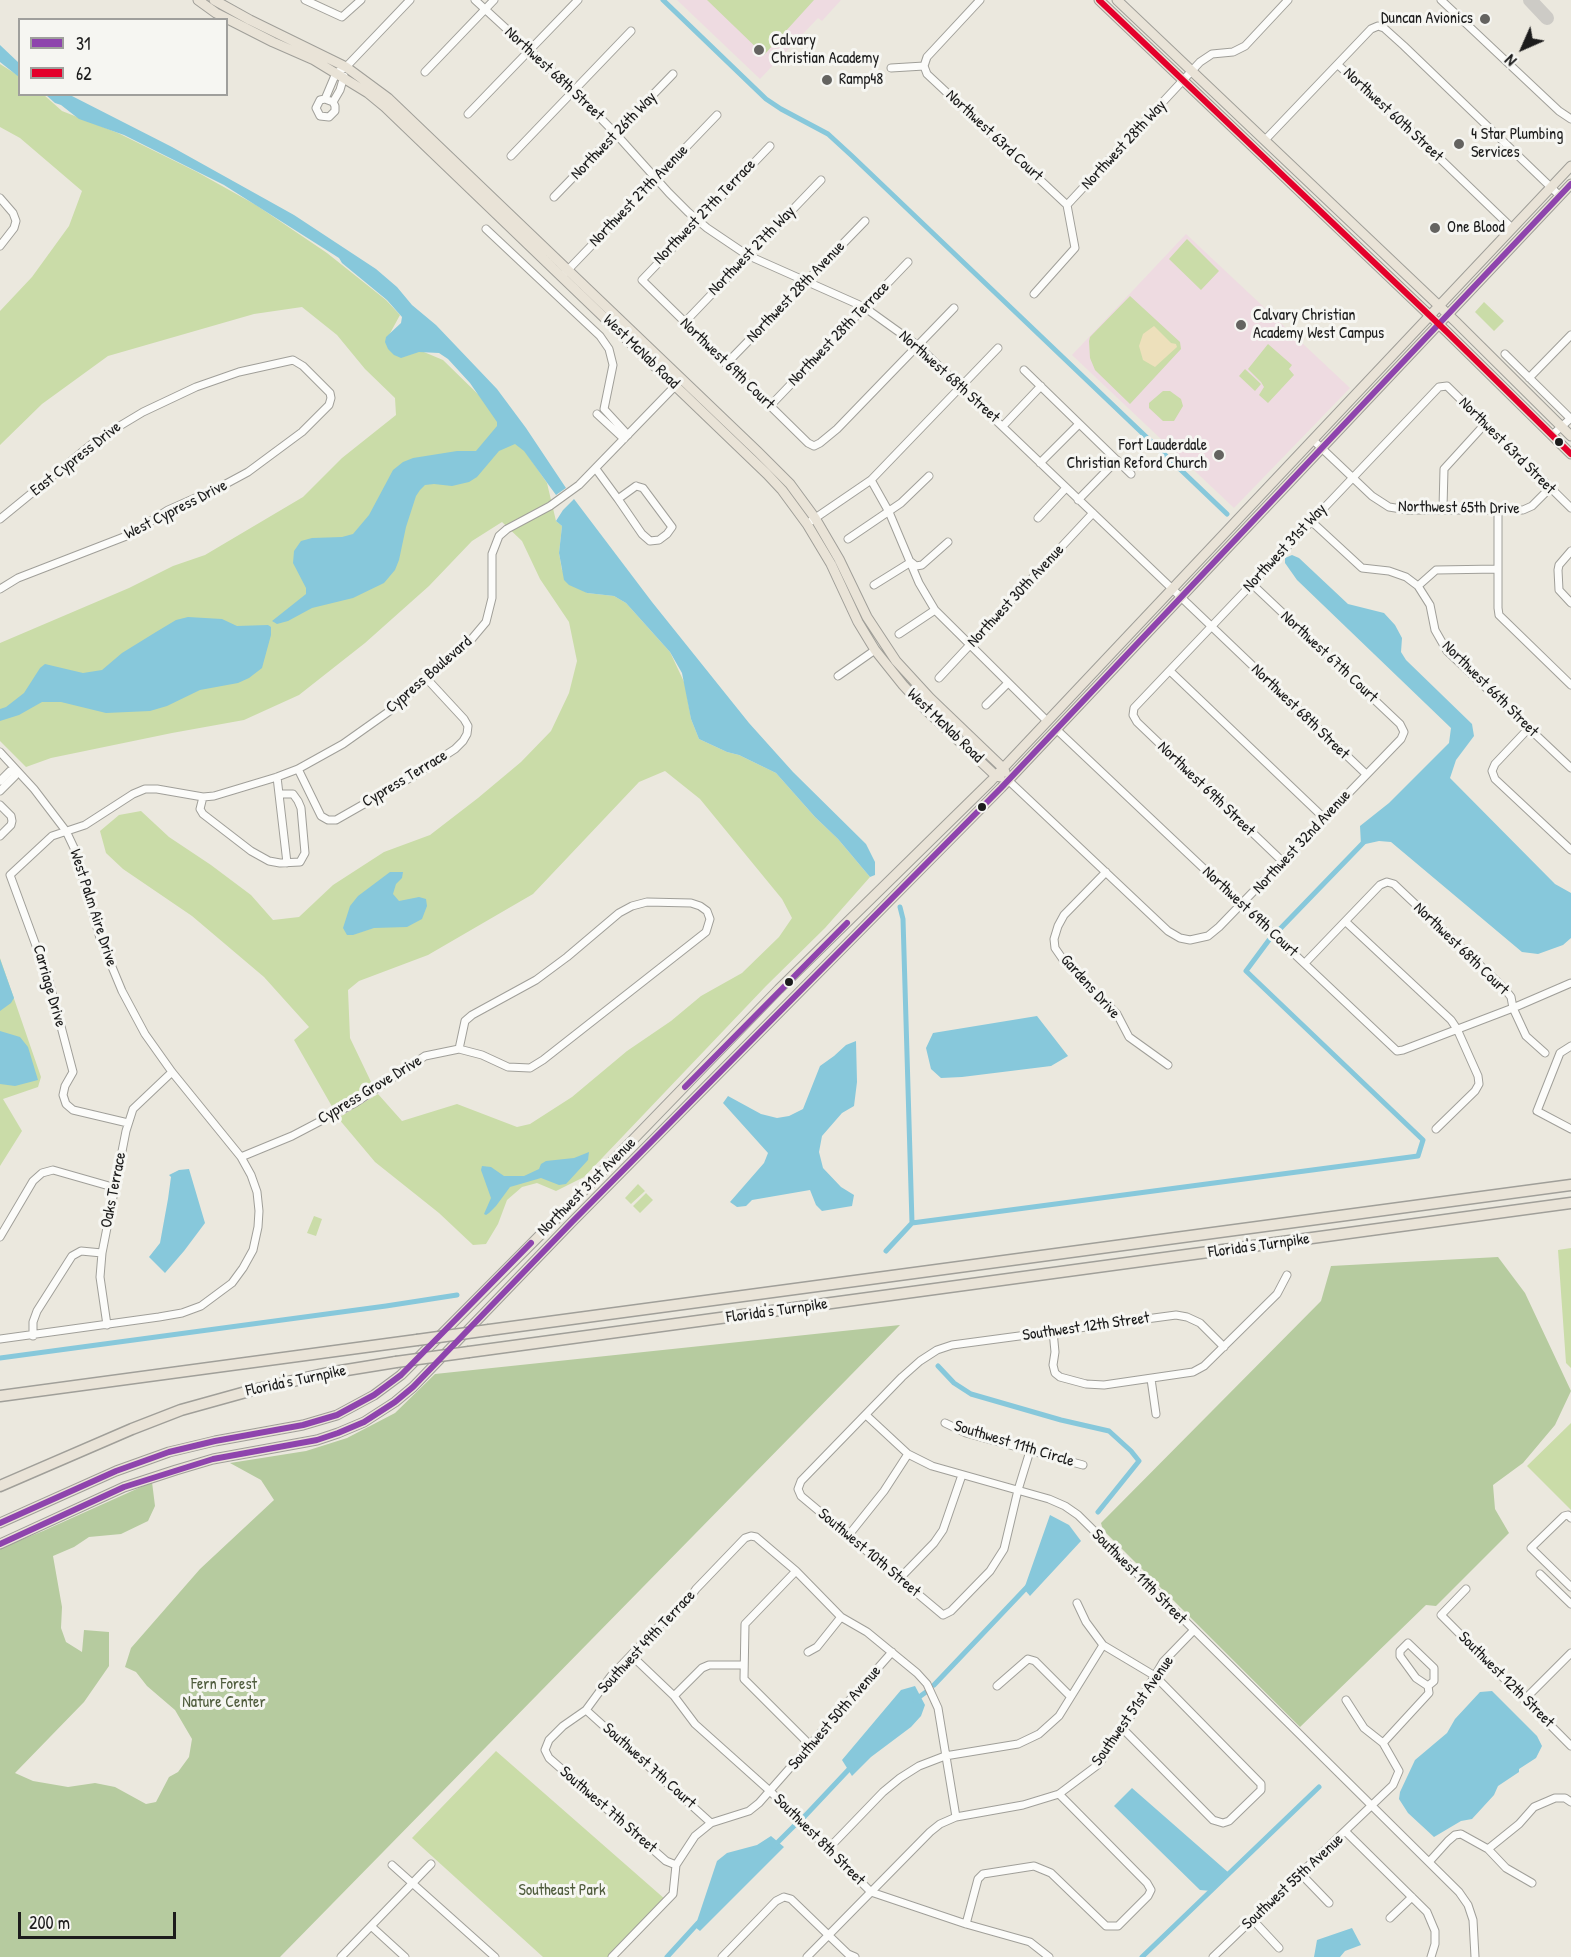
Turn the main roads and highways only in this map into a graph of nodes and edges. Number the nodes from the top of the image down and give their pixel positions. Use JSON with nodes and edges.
{"nodes":[{"id":1,"x":198,"y":0,"type":"edge"},
{"id":2,"x":214,"y":0,"type":"edge"},
{"id":3,"x":1099,"y":0,"type":"edge"},
{"id":4,"x":1117,"y":0,"type":"edge"},
{"id":5,"x":225,"y":18,"type":"edge"},
{"id":6,"x":228,"y":20,"type":"edge"},
{"id":7,"x":1571,"y":166,"type":"edge"},
{"id":8,"x":1571,"y":184,"type":"edge"},
{"id":9,"x":565,"y":273,"type":"junction"},
{"id":10,"x":1444,"y":310,"type":"junction"},
{"id":11,"x":1435,"y":320,"type":"junction"},
{"id":12,"x":1571,"y":436,"type":"edge"},
{"id":13,"x":1571,"y":454,"type":"edge"},
{"id":14,"x":811,"y":521,"type":"junction"},
{"id":15,"x":999,"y":772,"type":"junction"},
{"id":16,"x":1008,"y":780,"type":"junction"},
{"id":17,"x":659,"y":1113,"type":"junction"},
{"id":18,"x":671,"y":1124,"type":"junction"},
{"id":19,"x":1571,"y":1185,"type":"edge"},
{"id":20,"x":1571,"y":1203,"type":"edge"},
{"id":21,"x":1,"y":1396,"type":"edge"},
{"id":22,"x":0,"y":1486,"type":"edge"},
{"id":23,"x":0,"y":1523,"type":"edge"},
{"id":24,"x":0,"y":1544,"type":"edge"}],
"edges":[{"from":1,"to":5,"type":"main road","name":"West McNab Road"},
{"from":2,"to":9,"type":"main road","name":"West McNab Road"},
{"from":3,"to":11,"type":"main road"},
{"from":4,"to":10,"type":"main road"},
{"from":6,"to":9,"type":"main road","name":"West McNab Road"},
{"from":7,"to":10,"type":"main road","name":"Northwest 31st Avenue"},
{"from":8,"to":10,"type":"main road","name":"Northwest 31st Avenue"},
{"from":9,"to":14,"type":"main road","name":"West McNab Road"},
{"from":10,"to":11,"type":"main road","name":"Northwest 31st Avenue"},
{"from":10,"to":12,"type":"main road"},
{"from":11,"to":13,"type":"main road"},
{"from":11,"to":15,"type":"main road","name":"Northwest 31st Avenue"},
{"from":11,"to":16,"type":"main road","name":"Northwest 31st Avenue"},
{"from":14,"to":15,"type":"main road","name":"West McNab Road"},
{"from":14,"to":15,"type":"main road","name":"West McNab Road"},
{"from":15,"to":16,"type":"main road","name":"West McNab Road"},
{"from":15,"to":17,"type":"main road","name":"Northwest 31st Avenue"},
{"from":16,"to":18,"type":"main road","name":"Northwest 31st Avenue"},
{"from":17,"to":18,"type":"main road"},
{"from":17,"to":23,"type":"main road","name":"Northwest 31st Avenue"},
{"from":18,"to":24,"type":"main road","name":"Northwest 31st Avenue"},
{"from":19,"to":21,"type":"highway","name":"Florida's Turnpike","bridge":true},
{"from":20,"to":22,"type":"highway","name":"Florida's Turnpike","bridge":true}]}
